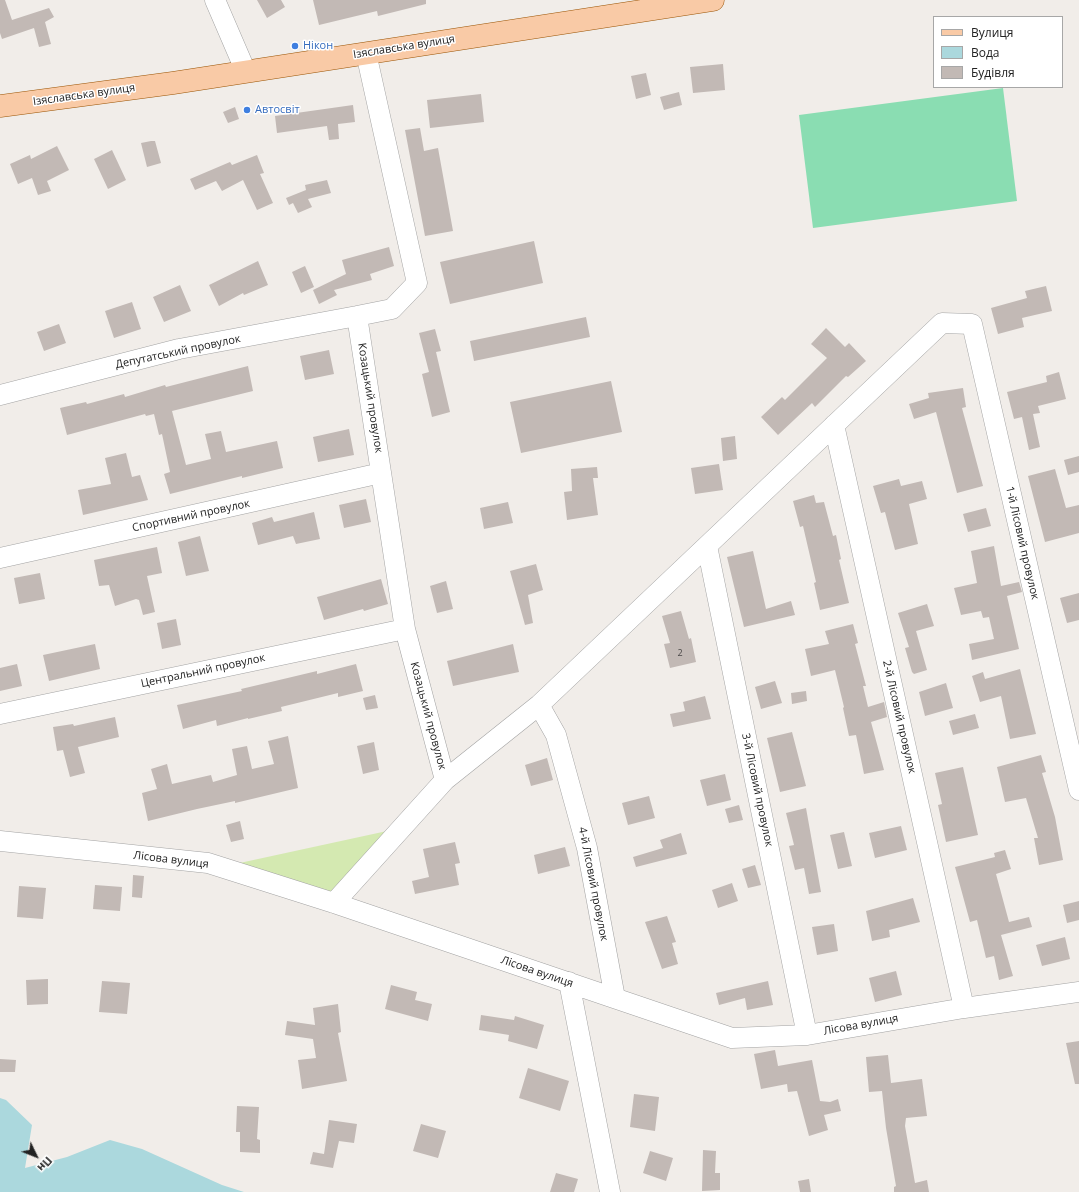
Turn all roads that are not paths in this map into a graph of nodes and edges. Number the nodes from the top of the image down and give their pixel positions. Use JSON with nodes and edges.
{"nodes":[{"id":1,"x":215,"y":0,"type":"edge"},
{"id":2,"x":713,"y":0,"type":"edge"},
{"id":3,"x":366,"y":53,"type":"junction"},
{"id":4,"x":246,"y":72,"type":"junction"},
{"id":5,"x":0,"y":106,"type":"edge"},
{"id":6,"x":357,"y":316,"type":"junction"},
{"id":7,"x":0,"y":394,"type":"edge"},
{"id":8,"x":834,"y":425,"type":"junction"},
{"id":9,"x":382,"y":473,"type":"junction"},
{"id":10,"x":707,"y":546,"type":"junction"},
{"id":11,"x":0,"y":558,"type":"edge"},
{"id":12,"x":405,"y":629,"type":"junction"},
{"id":13,"x":539,"y":705,"type":"junction"},
{"id":14,"x":0,"y":714,"type":"edge"},
{"id":15,"x":445,"y":780,"type":"junction"},
{"id":16,"x":1079,"y":790,"type":"edge"},
{"id":17,"x":0,"y":841,"type":"edge"},
{"id":18,"x":334,"y":903,"type":"junction"},
{"id":19,"x":569,"y":982,"type":"junction"},
{"id":20,"x":1079,"y":992,"type":"edge"},
{"id":21,"x":615,"y":998,"type":"junction"},
{"id":22,"x":964,"y":1008,"type":"junction"},
{"id":23,"x":807,"y":1034,"type":"junction"},
{"id":24,"x":610,"y":1192,"type":"edge"}],
"edges":[{"from":1,"to":4,"type":"street"},
{"from":2,"to":3,"type":"main road","name":"Ізяславська вулиця"},
{"from":3,"to":4,"type":"main road","name":"Ізяславська вулиця"},
{"from":3,"to":6,"type":"street"},
{"from":4,"to":5,"type":"main road","name":"Ізяславська вулиця"},
{"from":6,"to":7,"type":"street","name":"Депутатський провулок"},
{"from":6,"to":9,"type":"street","name":"Козацький провулок"},
{"from":8,"to":10,"type":"street"},
{"from":8,"to":16,"type":"street","name":"1-й Лісовий провулок"},
{"from":8,"to":22,"type":"street","name":"2-й Лісовий провулок"},
{"from":9,"to":11,"type":"street","name":"Спортивний провулок"},
{"from":9,"to":12,"type":"street","name":"Козацький провулок"},
{"from":10,"to":13,"type":"street"},
{"from":10,"to":23,"type":"street","name":"3-й Лісовий провулок"},
{"from":12,"to":14,"type":"street","name":"Центральний провулок"},
{"from":12,"to":15,"type":"street","name":"Козацький провулок"},
{"from":13,"to":15,"type":"street"},
{"from":13,"to":21,"type":"street","name":"4-й Лісовий провулок"},
{"from":15,"to":18,"type":"street"},
{"from":17,"to":18,"type":"street","name":"Лісова вулиця"},
{"from":18,"to":19,"type":"street","name":"Лісова вулиця"},
{"from":19,"to":21,"type":"street","name":"Лісова вулиця"},
{"from":19,"to":24,"type":"street"},
{"from":20,"to":22,"type":"street","name":"Лісова вулиця"},
{"from":21,"to":23,"type":"street","name":"Лісова вулиця"},
{"from":22,"to":23,"type":"street","name":"Лісова вулиця"}]}
